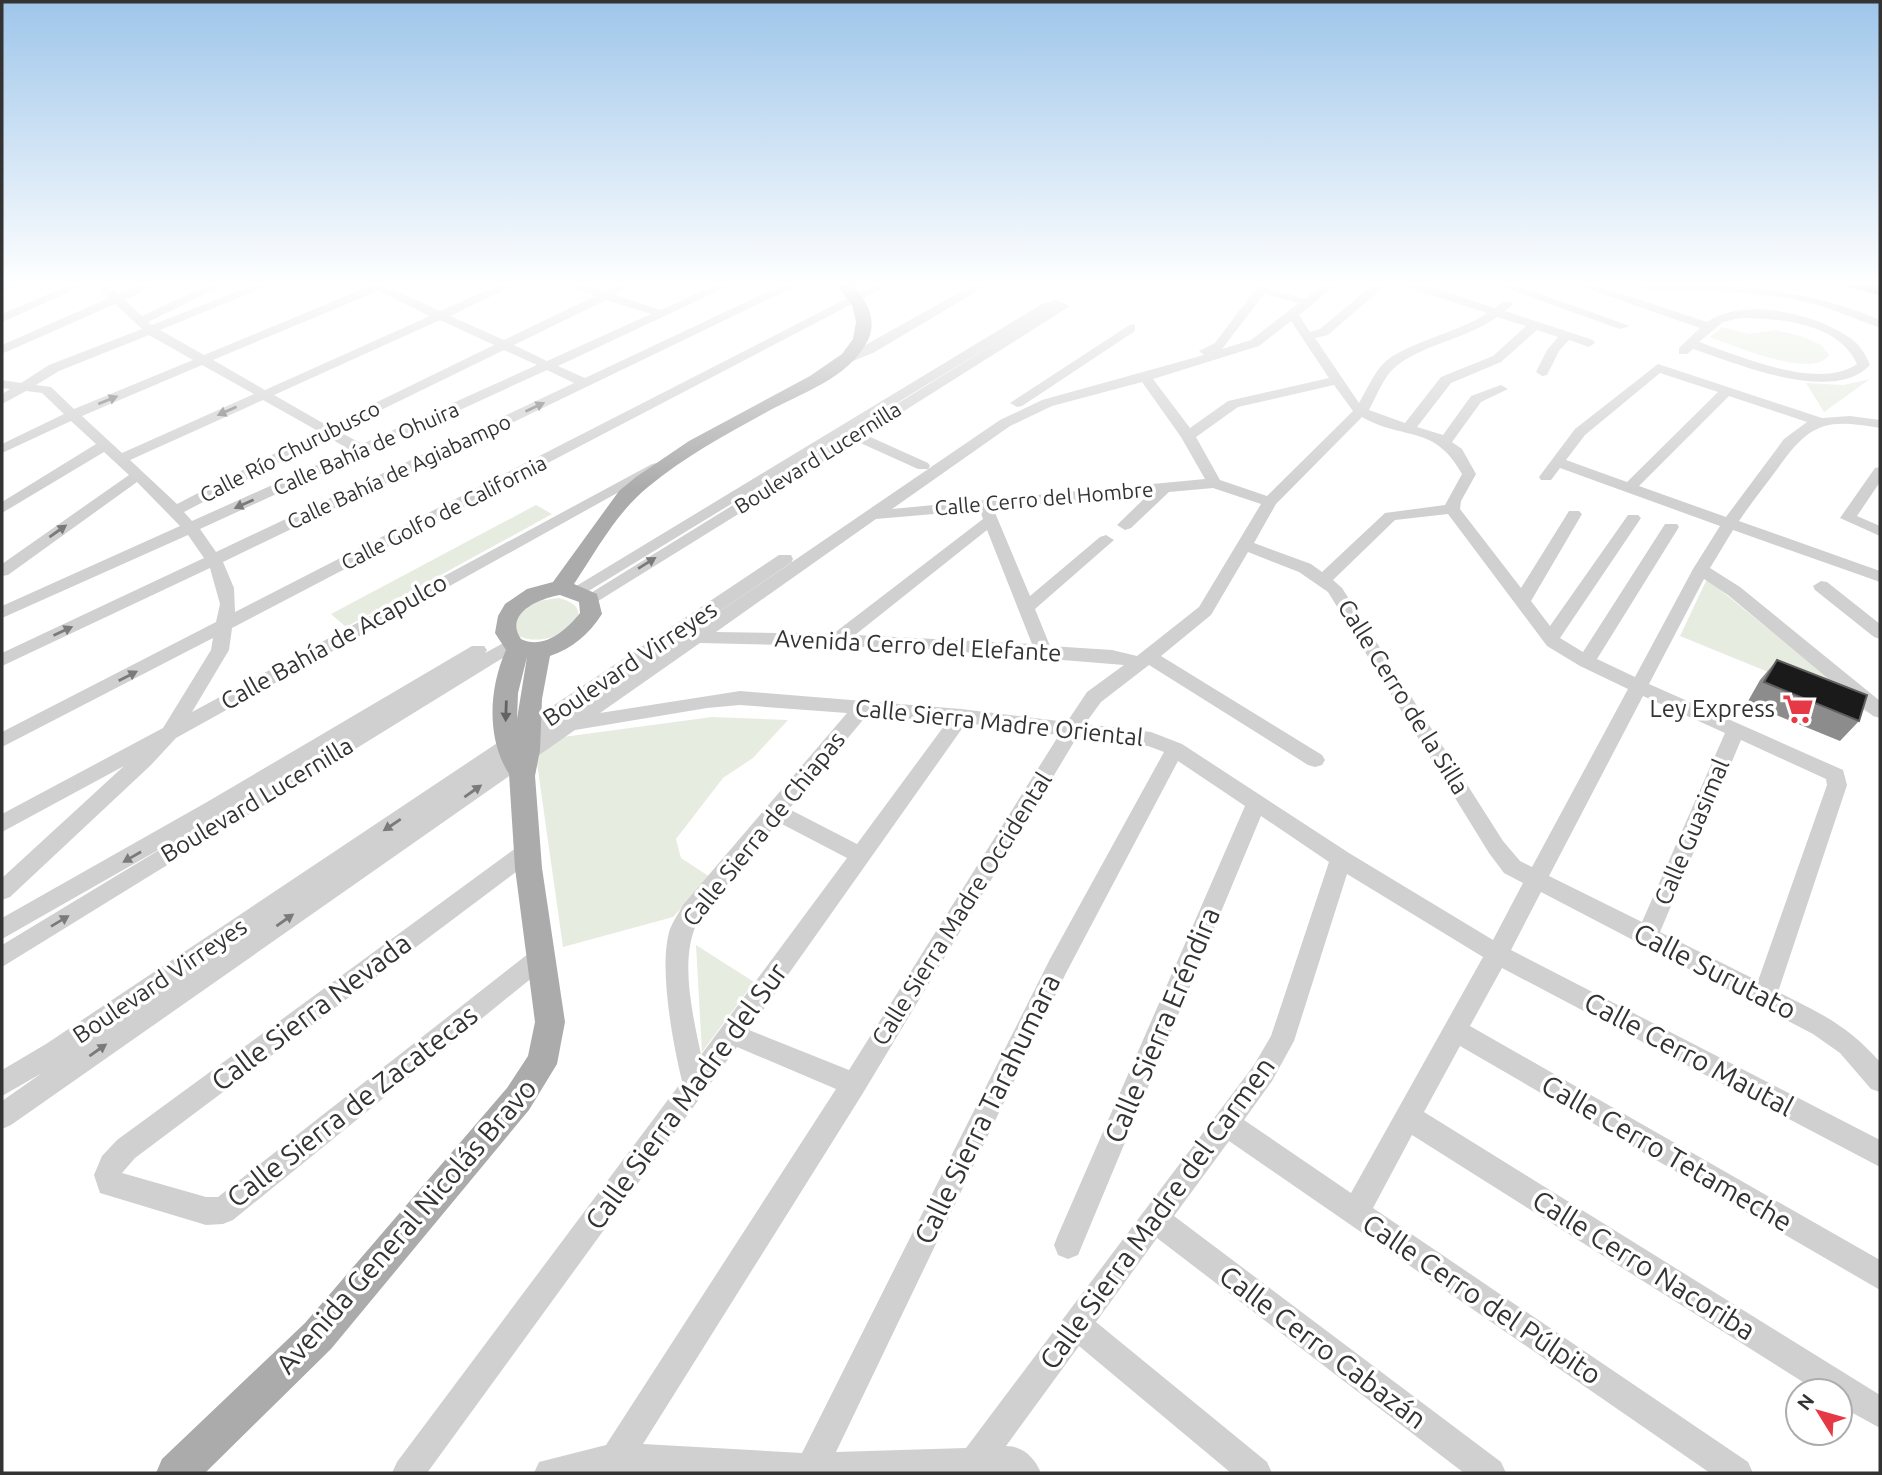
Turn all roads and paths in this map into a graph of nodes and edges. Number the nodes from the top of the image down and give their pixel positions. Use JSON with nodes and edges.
{"nodes":[{"id":1,"x":79,"y":352,"type":"edge"},
{"id":2,"x":90,"y":352,"type":"edge"},
{"id":3,"x":190,"y":352,"type":"edge"},
{"id":4,"x":223,"y":352,"type":"edge"},
{"id":5,"x":360,"y":352,"type":"edge"},
{"id":6,"x":489,"y":352,"type":"edge"},
{"id":7,"x":518,"y":352,"type":"edge"},
{"id":8,"x":579,"y":352,"type":"edge"},
{"id":9,"x":650,"y":352,"type":"edge"},
{"id":10,"x":754,"y":352,"type":"edge"},
{"id":11,"x":852,"y":352,"type":"edge"},
{"id":12,"x":863,"y":352,"type":"edge"},
{"id":13,"x":972,"y":352,"type":"edge"},
{"id":14,"x":990,"y":352,"type":"edge"},
{"id":15,"x":1098,"y":352,"type":"edge"},
{"id":16,"x":1200,"y":352,"type":"edge"},
{"id":17,"x":1228,"y":352,"type":"edge"},
{"id":18,"x":1319,"y":352,"type":"edge"},
{"id":19,"x":1418,"y":352,"type":"edge"},
{"id":20,"x":1506,"y":352,"type":"edge"},
{"id":21,"x":1552,"y":352,"type":"edge"},
{"id":22,"x":1704,"y":352,"type":"edge"},
{"id":23,"x":1858,"y":352,"type":"edge"},
{"id":24,"x":204,"y":360,"type":"junction"},
{"id":25,"x":843,"y":361,"type":"junction"},
{"id":26,"x":548,"y":366,"type":"junction"},
{"id":27,"x":1542,"y":372,"type":"dead end"},
{"id":28,"x":1145,"y":377,"type":"junction"},
{"id":29,"x":1338,"y":380,"type":"junction"},
{"id":30,"x":2,"y":383,"type":"edge"},
{"id":31,"x":584,"y":383,"type":"junction"},
{"id":32,"x":24,"y":387,"type":"junction"},
{"id":33,"x":1501,"y":389,"type":"dead end"},
{"id":34,"x":1727,"y":390,"type":"junction"},
{"id":35,"x":264,"y":395,"type":"junction"},
{"id":36,"x":1062,"y":395,"type":"junction"},
{"id":37,"x":2,"y":400,"type":"edge"},
{"id":38,"x":1024,"y":406,"type":"junction"},
{"id":39,"x":1361,"y":411,"type":"junction"},
{"id":40,"x":72,"y":415,"type":"junction"},
{"id":41,"x":1821,"y":422,"type":"junction"},
{"id":42,"x":1880,"y":424,"type":"edge"},
{"id":43,"x":1409,"y":427,"type":"junction"},
{"id":44,"x":328,"y":431,"type":"junction"},
{"id":45,"x":855,"y":435,"type":"junction"},
{"id":46,"x":1188,"y":436,"type":"junction"},
{"id":47,"x":1445,"y":442,"type":"junction"},
{"id":48,"x":105,"y":445,"type":"junction"},
{"id":49,"x":2,"y":449,"type":"edge"},
{"id":50,"x":363,"y":451,"type":"junction"},
{"id":51,"x":121,"y":459,"type":"junction"},
{"id":52,"x":668,"y":462,"type":"junction"},
{"id":53,"x":1557,"y":462,"type":"junction"},
{"id":54,"x":923,"y":466,"type":"junction"},
{"id":55,"x":1880,"y":471,"type":"edge"},
{"id":56,"x":138,"y":475,"type":"junction"},
{"id":57,"x":1546,"y":477,"type":"dead end"},
{"id":58,"x":1214,"y":483,"type":"junction"},
{"id":59,"x":1165,"y":487,"type":"junction"},
{"id":60,"x":1630,"y":487,"type":"junction"},
{"id":61,"x":1270,"y":502,"type":"junction"},
{"id":62,"x":2,"y":508,"type":"edge"},
{"id":63,"x":176,"y":510,"type":"junction"},
{"id":64,"x":1453,"y":510,"type":"junction"},
{"id":65,"x":988,"y":512,"type":"junction"},
{"id":66,"x":1574,"y":514,"type":"dead end"},
{"id":67,"x":873,"y":515,"type":"junction"},
{"id":68,"x":1633,"y":518,"type":"dead end"},
{"id":69,"x":1729,"y":522,"type":"junction"},
{"id":70,"x":1125,"y":525,"type":"dead end"},
{"id":71,"x":1671,"y":527,"type":"dead end"},
{"id":72,"x":191,"y":528,"type":"junction"},
{"id":73,"x":1880,"y":531,"type":"edge"},
{"id":74,"x":1106,"y":540,"type":"dead end"},
{"id":75,"x":1245,"y":545,"type":"junction"},
{"id":76,"x":213,"y":560,"type":"junction"},
{"id":77,"x":1701,"y":569,"type":"junction"},
{"id":78,"x":2,"y":570,"type":"edge"},
{"id":79,"x":1880,"y":577,"type":"edge"},
{"id":80,"x":1324,"y":579,"type":"junction"},
{"id":81,"x":1821,"y":586,"type":"dead end"},
{"id":82,"x":575,"y":592,"type":"junction"},
{"id":83,"x":1522,"y":601,"type":"junction"},
{"id":84,"x":1026,"y":608,"type":"junction"},
{"id":85,"x":2,"y":614,"type":"edge"},
{"id":86,"x":225,"y":626,"type":"junction"},
{"id":87,"x":1876,"y":628,"type":"edge"},
{"id":88,"x":696,"y":637,"type":"junction"},
{"id":89,"x":1550,"y":638,"type":"junction"},
{"id":90,"x":838,"y":639,"type":"junction"},
{"id":91,"x":520,"y":643,"type":"junction"},
{"id":92,"x":1044,"y":652,"type":"junction"},
{"id":93,"x":2,"y":660,"type":"edge"},
{"id":94,"x":1145,"y":660,"type":"junction"},
{"id":95,"x":1586,"y":662,"type":"junction"},
{"id":96,"x":1638,"y":686,"type":"junction"},
{"id":97,"x":863,"y":707,"type":"junction"},
{"id":98,"x":1880,"y":711,"type":"edge"},
{"id":99,"x":961,"y":716,"type":"junction"},
{"id":100,"x":567,"y":726,"type":"junction"},
{"id":101,"x":1736,"y":729,"type":"junction"},
{"id":102,"x":1072,"y":731,"type":"junction"},
{"id":103,"x":171,"y":732,"type":"junction"},
{"id":104,"x":2,"y":740,"type":"edge"},
{"id":105,"x":1175,"y":749,"type":"junction"},
{"id":106,"x":520,"y":754,"type":"junction"},
{"id":107,"x":1315,"y":760,"type":"dead end"},
{"id":108,"x":1256,"y":804,"type":"junction"},
{"id":109,"x":775,"y":811,"type":"junction"},
{"id":110,"x":2,"y":824,"type":"edge"},
{"id":111,"x":528,"y":851,"type":"junction"},
{"id":112,"x":862,"y":856,"type":"junction"},
{"id":113,"x":1341,"y":859,"type":"junction"},
{"id":114,"x":1535,"y":881,"type":"junction"},
{"id":115,"x":2,"y":891,"type":"edge"},
{"id":116,"x":2,"y":929,"type":"edge"},
{"id":117,"x":1647,"y":936,"type":"junction"},
{"id":118,"x":1497,"y":954,"type":"junction"},
{"id":119,"x":2,"y":957,"type":"edge"},
{"id":120,"x":541,"y":957,"type":"junction"},
{"id":121,"x":1765,"y":996,"type":"junction"},
{"id":122,"x":1454,"y":1030,"type":"junction"},
{"id":123,"x":732,"y":1034,"type":"junction"},
{"id":124,"x":63,"y":1060,"type":"junction"},
{"id":125,"x":1880,"y":1080,"type":"edge"},
{"id":126,"x":695,"y":1082,"type":"junction"},
{"id":127,"x":2,"y":1084,"type":"edge"},
{"id":128,"x":853,"y":1084,"type":"junction"},
{"id":129,"x":2,"y":1116,"type":"edge"},
{"id":130,"x":1408,"y":1116,"type":"junction"},
{"id":131,"x":1227,"y":1124,"type":"junction"},
{"id":132,"x":1880,"y":1154,"type":"edge"},
{"id":133,"x":110,"y":1183,"type":"joint"},
{"id":134,"x":1356,"y":1212,"type":"junction"},
{"id":135,"x":1156,"y":1220,"type":"junction"},
{"id":136,"x":1068,"y":1245,"type":"dead end"},
{"id":137,"x":1880,"y":1276,"type":"edge"},
{"id":138,"x":1077,"y":1325,"type":"junction"},
{"id":139,"x":1880,"y":1413,"type":"edge"},
{"id":140,"x":612,"y":1466,"type":"edge"},
{"id":141,"x":973,"y":1468,"type":"edge"},
{"id":142,"x":810,"y":1471,"type":"edge"},
{"id":143,"x":176,"y":1473,"type":"edge"},
{"id":144,"x":408,"y":1473,"type":"edge"},
{"id":145,"x":550,"y":1473,"type":"edge"},
{"id":146,"x":1025,"y":1473,"type":"edge"},
{"id":147,"x":1256,"y":1473,"type":"edge"},
{"id":148,"x":1490,"y":1473,"type":"edge"},
{"id":149,"x":1737,"y":1473,"type":"edge"}],
"edges":[{"from":1,"to":30,"type":"street"},
{"from":2,"to":32,"type":"street"},
{"from":3,"to":24,"type":"street"},
{"from":4,"to":24,"type":"street"},
{"from":5,"to":35,"type":"street"},
{"from":6,"to":44,"type":"street","name":"Calle Río Churubusco"},
{"from":7,"to":26,"type":"street"},
{"from":8,"to":26,"type":"street","name":"Calle Bahía de Ohuira"},
{"from":9,"to":31,"type":"street","name":"Calle Bahía de Agiabampo"},
{"from":10,"to":86,"type":"street","name":"Calle Golfo de California"},
{"from":11,"to":25,"type":"main road"},
{"from":12,"to":25,"type":"street"},
{"from":13,"to":82,"type":"street","name":"Boulevard Lucernilla"},
{"from":14,"to":45,"type":"street","name":"Boulevard Lucernilla"},
{"from":15,"to":38,"type":"street"},
{"from":16,"to":36,"type":"street","name":"Boulevard Virreyes"},
{"from":17,"to":28,"type":"street"},
{"from":18,"to":29,"type":"street"},
{"from":19,"to":39,"type":"street","name":"Calle Sierra Madre Occidental"},
{"from":20,"to":43,"type":"street"},
{"from":21,"to":27,"type":"street"},
{"from":22,"to":23,"type":"street"},
{"from":24,"to":35,"type":"street"},
{"from":40,"to":24,"type":"street","one_way":true},
{"from":25,"to":52,"type":"main road"},
{"from":26,"to":31,"type":"street"},
{"from":26,"to":50,"type":"street","name":"Calle Bahía de Ohuira"},
{"from":28,"to":36,"type":"street"},
{"from":28,"to":46,"type":"street"},
{"from":29,"to":39,"type":"street"},
{"from":29,"to":46,"type":"street"},
{"from":30,"to":32,"type":"street"},
{"from":76,"to":31,"type":"street","name":"Calle Bahía de Agiabampo","one_way":true},
{"from":32,"to":37,"type":"street"},
{"from":32,"to":40,"type":"street"},
{"from":33,"to":47,"type":"street"},
{"from":34,"to":41,"type":"street"},
{"from":34,"to":53,"type":"street"},
{"from":34,"to":60,"type":"street"},
{"from":35,"to":44,"type":"street"},
{"from":35,"to":51,"type":"street","one_way":true},
{"from":36,"to":38,"type":"street","name":"Boulevard Virreyes"},
{"from":38,"to":54,"type":"street","name":"Boulevard Virreyes"},
{"from":38,"to":67,"type":"street","name":"Boulevard Virreyes"},
{"from":39,"to":43,"type":"street"},
{"from":39,"to":61,"type":"street","name":"Calle Sierra Madre Occidental"},
{"from":40,"to":48,"type":"street"},
{"from":40,"to":49,"type":"street"},
{"from":41,"to":42,"type":"street"},
{"from":41,"to":69,"type":"street"},
{"from":43,"to":47,"type":"street"},
{"from":44,"to":50,"type":"street"},
{"from":44,"to":63,"type":"street","name":"Calle Río Churubusco"},
{"from":45,"to":54,"type":"street"},
{"from":82,"to":45,"type":"street","name":"Boulevard Lucernilla","one_way":true},
{"from":46,"to":58,"type":"street"},
{"from":47,"to":64,"type":"street"},
{"from":48,"to":51,"type":"street"},
{"from":48,"to":62,"type":"street"},
{"from":50,"to":72,"type":"street","name":"Calle Bahía de Ohuira","one_way":true},
{"from":51,"to":56,"type":"street"},
{"from":52,"to":82,"type":"main road"},
{"from":52,"to":103,"type":"street","name":"Calle Bahía de Acapulco"},
{"from":53,"to":57,"type":"street"},
{"from":53,"to":60,"type":"street"},
{"from":54,"to":106,"type":"street","name":"Boulevard Virreyes"},
{"from":55,"to":73,"type":"street"},
{"from":56,"to":63,"type":"street"},
{"from":78,"to":56,"type":"street","one_way":true},
{"from":58,"to":59,"type":"street","name":"Calle Cerro del Hombre"},
{"from":58,"to":61,"type":"street"},
{"from":59,"to":65,"type":"street","name":"Calle Cerro del Hombre"},
{"from":59,"to":70,"type":"street"},
{"from":60,"to":69,"type":"street"},
{"from":61,"to":75,"type":"street","name":"Calle Sierra Madre Occidental"},
{"from":63,"to":72,"type":"street"},
{"from":64,"to":80,"type":"street"},
{"from":64,"to":83,"type":"street"},
{"from":65,"to":67,"type":"street","name":"Calle Cerro del Hombre"},
{"from":65,"to":84,"type":"street"},
{"from":65,"to":90,"type":"street"},
{"from":66,"to":83,"type":"street"},
{"from":67,"to":88,"type":"street","name":"Boulevard Virreyes"},
{"from":68,"to":89,"type":"street"},
{"from":69,"to":77,"type":"street"},
{"from":69,"to":79,"type":"street"},
{"from":71,"to":95,"type":"street"},
{"from":72,"to":76,"type":"street"},
{"from":72,"to":85,"type":"street","name":"Calle Bahía de Ohuira"},
{"from":74,"to":84,"type":"street"},
{"from":75,"to":80,"type":"street","name":"Calle Cerro de la Silla"},
{"from":75,"to":94,"type":"street","name":"Calle Sierra Madre Occidental"},
{"from":76,"to":86,"type":"street"},
{"from":93,"to":76,"type":"street","name":"Calle Bahía de Agiabampo","one_way":true},
{"from":77,"to":96,"type":"street"},
{"from":77,"to":98,"type":"street"},
{"from":80,"to":114,"type":"street","name":"Calle Cerro de la Silla"},
{"from":81,"to":87,"type":"street"},
{"from":82,"to":91,"type":"main road","name":"Avenida General Nicolás Bravo"},
{"from":82,"to":91,"type":"main road"},
{"from":83,"to":89,"type":"street"},
{"from":84,"to":92,"type":"street"},
{"from":86,"to":103,"type":"street"},
{"from":104,"to":86,"type":"street","name":"Calle Golfo de California","one_way":true},
{"from":88,"to":90,"type":"street","name":"Avenida Cerro del Elefante"},
{"from":88,"to":100,"type":"street","name":"Boulevard Virreyes"},
{"from":89,"to":95,"type":"street"},
{"from":90,"to":92,"type":"street","name":"Avenida Cerro del Elefante"},
{"from":91,"to":106,"type":"main road","name":"Avenida General Nicolás Bravo"},
{"from":91,"to":116,"type":"street","name":"Boulevard Lucernilla","one_way":true},
{"from":119,"to":91,"type":"street","name":"Boulevard Lucernilla","one_way":true},
{"from":92,"to":94,"type":"street","name":"Avenida Cerro del Elefante"},
{"from":94,"to":102,"type":"street","name":"Calle Sierra Madre Occidental"},
{"from":94,"to":107,"type":"street","name":"Avenida Cerro del Elefante"},
{"from":95,"to":96,"type":"street"},
{"from":96,"to":101,"type":"street"},
{"from":96,"to":114,"type":"street"},
{"from":97,"to":99,"type":"street","name":"Calle Sierra Madre Oriental"},
{"from":97,"to":100,"type":"street","name":"Calle Sierra Madre Oriental"},
{"from":97,"to":109,"type":"street","name":"Calle Sierra de Chiapas"},
{"from":99,"to":102,"type":"street","name":"Calle Sierra Madre Oriental"},
{"from":99,"to":112,"type":"street","name":"Calle Sierra Madre del Sur"},
{"from":100,"to":106,"type":"street","name":"Calle Sierra Madre Oriental"},
{"from":101,"to":117,"type":"street","name":"Calle Guasimal"},
{"from":101,"to":121,"type":"street"},
{"from":102,"to":105,"type":"street","name":"Calle Sierra Madre Oriental"},
{"from":102,"to":128,"type":"street","name":"Calle Sierra Madre Occidental"},
{"from":103,"to":110,"type":"street","name":"Calle Bahía de Acapulco"},
{"from":103,"to":115,"type":"street"},
{"from":105,"to":108,"type":"street","name":"Calle Sierra Madre Oriental"},
{"from":105,"to":142,"type":"street","name":"Calle Sierra Tarahumara"},
{"from":106,"to":111,"type":"main road","name":"Avenida General Nicolás Bravo"},
{"from":106,"to":124,"type":"street","name":"Boulevard Virreyes"},
{"from":108,"to":113,"type":"street","name":"Calle Sierra Madre Oriental"},
{"from":108,"to":136,"type":"street","name":"Calle Sierra Eréndira"},
{"from":109,"to":112,"type":"street"},
{"from":109,"to":126,"type":"street","name":"Calle Sierra de Chiapas"},
{"from":111,"to":120,"type":"main road","name":"Avenida General Nicolás Bravo"},
{"from":111,"to":133,"type":"street","name":"Calle Sierra Nevada"},
{"from":112,"to":123,"type":"street","name":"Calle Sierra Madre del Sur"},
{"from":113,"to":118,"type":"street","name":"Calle Sierra Madre Oriental"},
{"from":113,"to":131,"type":"street","name":"Calle Sierra Madre del Carmen"},
{"from":114,"to":117,"type":"street","name":"Calle Surutato"},
{"from":114,"to":118,"type":"street"},
{"from":117,"to":121,"type":"street","name":"Calle Surutato"},
{"from":118,"to":122,"type":"street"},
{"from":118,"to":132,"type":"street","name":"Calle Cerro Mautal"},
{"from":120,"to":133,"type":"street","name":"Calle Sierra de Zacatecas"},
{"from":120,"to":143,"type":"main road","name":"Avenida General Nicolás Bravo"},
{"from":121,"to":125,"type":"street","name":"Calle Surutato"},
{"from":122,"to":130,"type":"street"},
{"from":122,"to":137,"type":"street","name":"Calle Cerro Tetameche"},
{"from":123,"to":126,"type":"street","name":"Calle Sierra Madre del Sur"},
{"from":123,"to":128,"type":"street"},
{"from":124,"to":127,"type":"street","name":"Boulevard Virreyes"},
{"from":124,"to":129,"type":"street","name":"Boulevard Virreyes"},
{"from":126,"to":144,"type":"street","name":"Calle Sierra Madre del Sur"},
{"from":128,"to":140,"type":"street","name":"Calle Sierra Madre Occidental"},
{"from":130,"to":134,"type":"street"},
{"from":130,"to":139,"type":"street","name":"Calle Cerro Nacoriba"},
{"from":131,"to":134,"type":"street","name":"Calle Cerro del Púlpito"},
{"from":131,"to":135,"type":"street","name":"Calle Sierra Madre del Carmen"},
{"from":134,"to":149,"type":"street","name":"Calle Cerro del Púlpito"},
{"from":135,"to":138,"type":"street","name":"Calle Sierra Madre del Carmen"},
{"from":135,"to":148,"type":"street","name":"Calle Cerro Cabazán"},
{"from":138,"to":141,"type":"street","name":"Calle Sierra Madre del Carmen"},
{"from":138,"to":147,"type":"street"},
{"from":140,"to":142,"type":"street"},
{"from":140,"to":145,"type":"street"},
{"from":141,"to":142,"type":"street"},
{"from":141,"to":146,"type":"street"}]}
